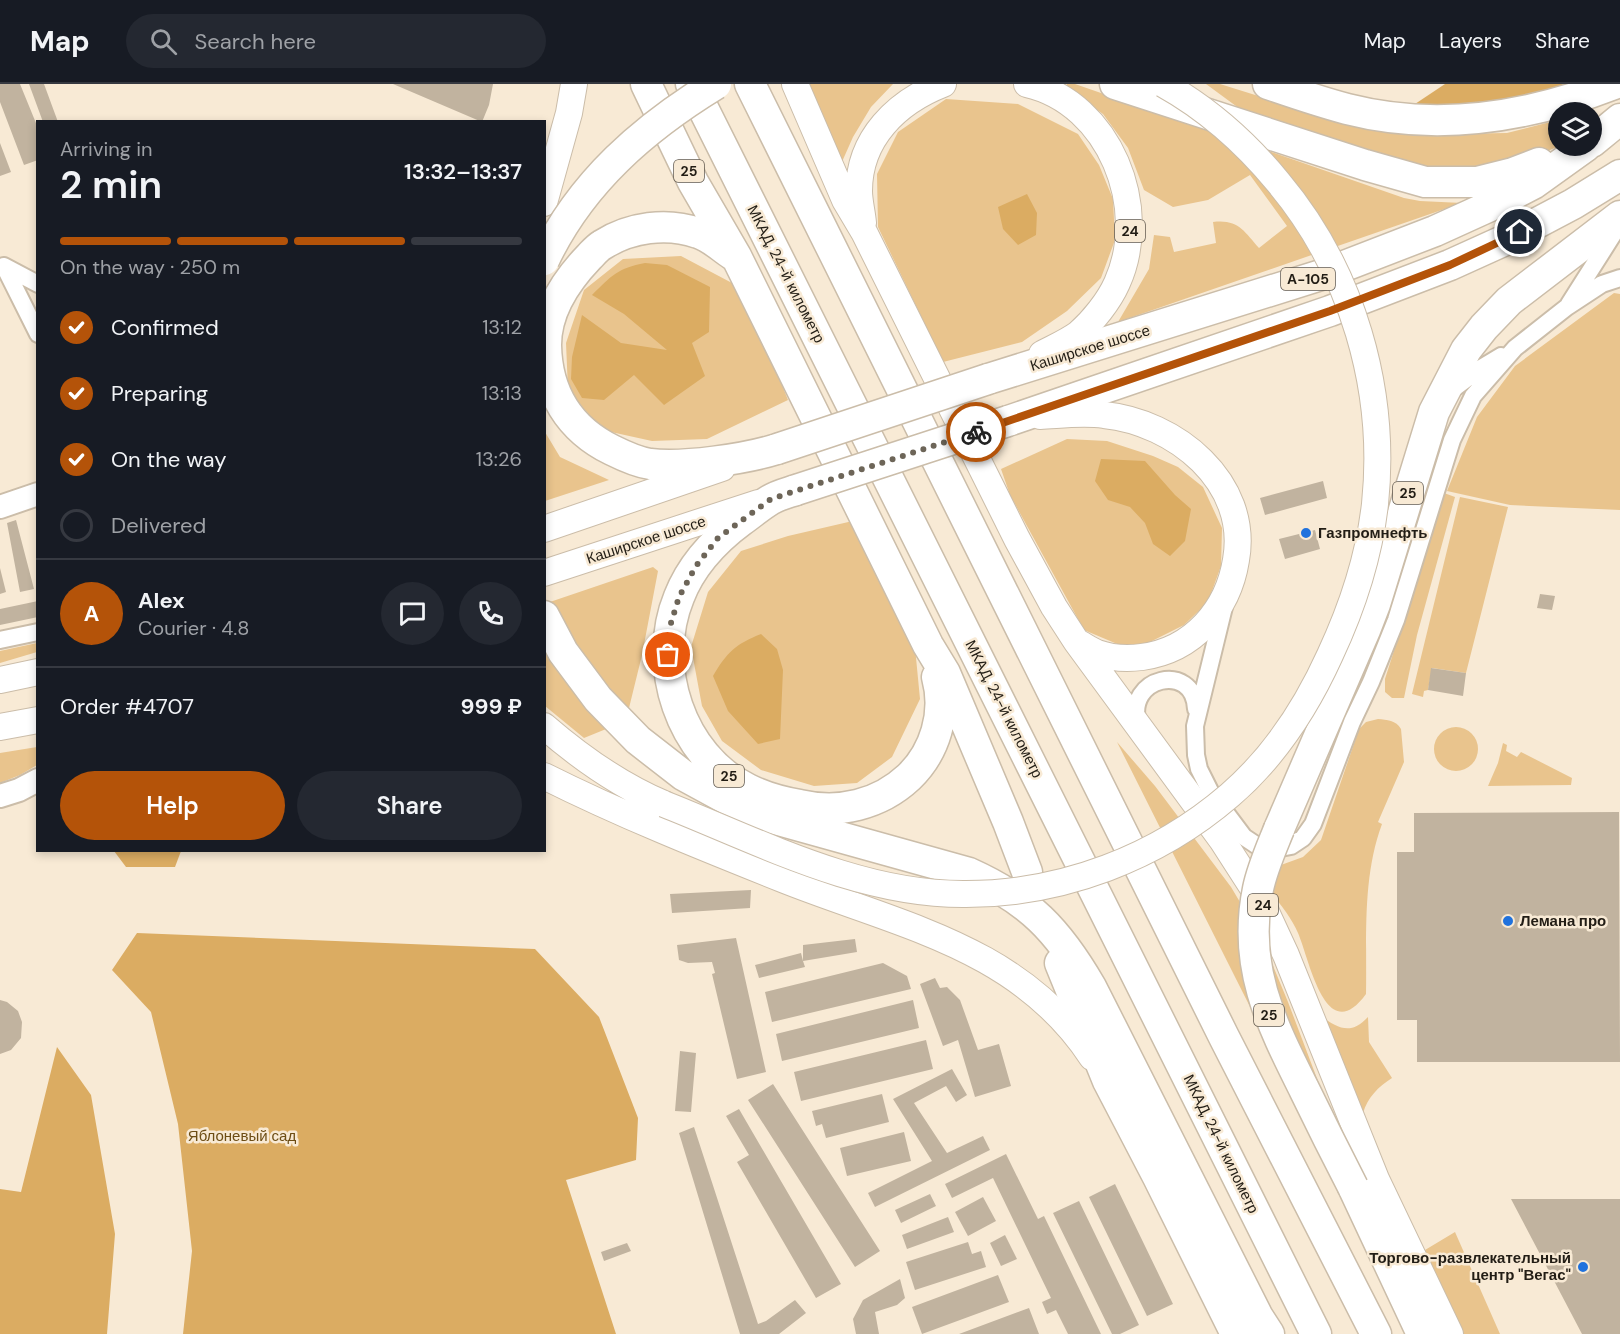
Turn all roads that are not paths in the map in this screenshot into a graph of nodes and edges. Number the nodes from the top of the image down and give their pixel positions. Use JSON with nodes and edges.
{"nodes":[{"id":1,"x":563,"y":84,"type":"edge"},
{"id":2,"x":574,"y":84,"type":"edge"},
{"id":3,"x":646,"y":84,"type":"edge"},
{"id":4,"x":664,"y":84,"type":"edge"},
{"id":5,"x":692,"y":84,"type":"edge"},
{"id":6,"x":716,"y":84,"type":"edge"},
{"id":7,"x":750,"y":84,"type":"edge"},
{"id":8,"x":759,"y":84,"type":"edge"},
{"id":9,"x":795,"y":84,"type":"edge"},
{"id":10,"x":943,"y":84,"type":"edge"},
{"id":11,"x":1027,"y":84,"type":"edge"},
{"id":12,"x":1115,"y":84,"type":"edge"},
{"id":13,"x":1163,"y":84,"type":"edge"},
{"id":14,"x":1268,"y":84,"type":"edge"},
{"id":15,"x":1614,"y":84,"type":"edge"},
{"id":16,"x":1620,"y":119,"type":"edge"},
{"id":17,"x":1602,"y":133,"type":"edge"},
{"id":18,"x":560,"y":152,"type":"junction"},
{"id":19,"x":785,"y":155,"type":"junction"},
{"id":20,"x":1557,"y":156,"type":"edge"},
{"id":21,"x":1571,"y":156,"type":"edge"},
{"id":22,"x":1620,"y":175,"type":"edge"},
{"id":23,"x":546,"y":197,"type":"edge"},
{"id":24,"x":1620,"y":216,"type":"edge"},
{"id":25,"x":1620,"y":224,"type":"edge"},
{"id":26,"x":722,"y":230,"type":"junction"},
{"id":27,"x":864,"y":232,"type":"junction"},
{"id":28,"x":736,"y":256,"type":"junction"},
{"id":29,"x":546,"y":258,"type":"edge"},
{"id":30,"x":1620,"y":278,"type":"edge"},
{"id":31,"x":36,"y":283,"type":"edge"},
{"id":32,"x":1567,"y":307,"type":"junction"},
{"id":33,"x":36,"y":330,"type":"edge"},
{"id":34,"x":1515,"y":348,"type":"junction"},
{"id":35,"x":1001,"y":375,"type":"junction"},
{"id":36,"x":1439,"y":399,"type":"junction"},
{"id":37,"x":1015,"y":419,"type":"junction"},
{"id":38,"x":769,"y":452,"type":"junction"},
{"id":39,"x":36,"y":495,"type":"edge"},
{"id":40,"x":783,"y":495,"type":"junction"},
{"id":41,"x":0,"y":507,"type":"edge"},
{"id":42,"x":546,"y":528,"type":"edge"},
{"id":43,"x":546,"y":572,"type":"edge"},
{"id":44,"x":1231,"y":580,"type":"junction"},
{"id":45,"x":546,"y":620,"type":"edge"},
{"id":46,"x":36,"y":632,"type":"edge"},
{"id":47,"x":0,"y":640,"type":"edge"},
{"id":48,"x":1076,"y":641,"type":"junction"},
{"id":49,"x":928,"y":645,"type":"junction"},
{"id":50,"x":36,"y":672,"type":"edge"},
{"id":51,"x":0,"y":680,"type":"edge"},
{"id":52,"x":1196,"y":717,"type":"junction"},
{"id":53,"x":36,"y":720,"type":"edge"},
{"id":54,"x":0,"y":727,"type":"edge"},
{"id":55,"x":546,"y":728,"type":"edge"},
{"id":56,"x":1140,"y":728,"type":"junction"},
{"id":57,"x":546,"y":777,"type":"edge"},
{"id":58,"x":36,"y":781,"type":"edge"},
{"id":59,"x":0,"y":796,"type":"edge"},
{"id":60,"x":1027,"y":872,"type":"dead end"},
{"id":61,"x":1053,"y":946,"type":"dead end"},
{"id":62,"x":1108,"y":1081,"type":"junction"},
{"id":63,"x":1236,"y":1334,"type":"edge"},
{"id":64,"x":1269,"y":1334,"type":"edge"},
{"id":65,"x":1316,"y":1334,"type":"edge"},
{"id":66,"x":1376,"y":1334,"type":"edge"},
{"id":67,"x":1422,"y":1334,"type":"edge"},
{"id":68,"x":1450,"y":1334,"type":"edge"}],
"edges":[{"from":1,"to":18,"type":"main road"},
{"from":2,"to":18,"type":"main road"},
{"from":3,"to":26,"type":"highway","number":"25"},
{"from":4,"to":26,"type":"highway"},
{"from":5,"to":65,"type":"highway","name":"МКАД, 24-й километр"},
{"from":6,"to":29,"type":"highway","bridge":true},
{"from":7,"to":19,"type":"highway"},
{"from":8,"to":19,"type":"main road"},
{"from":9,"to":27,"type":"main road"},
{"from":10,"to":27,"type":"main road"},
{"from":11,"to":35,"type":"main road","number":"24"},
{"from":12,"to":20,"type":"highway"},
{"from":13,"to":55,"type":"main road","bridge":true},
{"from":14,"to":15,"type":"highway"},
{"from":16,"to":17,"type":"highway","name":"Каширское шоссе","number":"А-105"},
{"from":18,"to":23,"type":"main road"},
{"from":19,"to":66,"type":"highway"},
{"from":21,"to":35,"type":"highway","name":"Каширское шоссе","number":"А-105"},
{"from":22,"to":37,"type":"highway","name":"Каширское шоссе","number":"А-105"},
{"from":24,"to":36,"type":"highway","number":"25"},
{"from":25,"to":32,"type":"street"},
{"from":26,"to":28,"type":"highway","number":"25"},
{"from":27,"to":48,"type":"main road"},
{"from":28,"to":38,"type":"highway"},
{"from":28,"to":49,"type":"highway"},
{"from":30,"to":32,"type":"street"},
{"from":31,"to":33,"type":"street"},
{"from":32,"to":34,"type":"street"},
{"from":34,"to":36,"type":"street"},
{"from":34,"to":52,"type":"street"},
{"from":35,"to":38,"type":"highway","name":"Каширское шоссе","bridge":true},
{"from":36,"to":67,"type":"highway","number":"25","bridge":true},
{"from":37,"to":40,"type":"highway","name":"Каширское шоссе","bridge":true},
{"from":37,"to":44,"type":"main road"},
{"from":38,"to":42,"type":"main road","name":"Каширское шоссе"},
{"from":39,"to":41,"type":"main road"},
{"from":40,"to":43,"type":"main road","name":"Каширское шоссе"},
{"from":40,"to":49,"type":"highway","number":"25"},
{"from":44,"to":48,"type":"main road"},
{"from":44,"to":52,"type":"street"},
{"from":45,"to":64,"type":"highway"},
{"from":46,"to":47,"type":"street"},
{"from":48,"to":56,"type":"main road","number":"24"},
{"from":49,"to":60,"type":"highway"},
{"from":50,"to":51,"type":"main road"},
{"from":52,"to":56,"type":"street"},
{"from":53,"to":54,"type":"main road"},
{"from":56,"to":68,"type":"main road","number":"24"},
{"from":57,"to":62,"type":"main road"},
{"from":58,"to":59,"type":"main road"},
{"from":61,"to":62,"type":"highway"},
{"from":62,"to":63,"type":"highway"}]}
